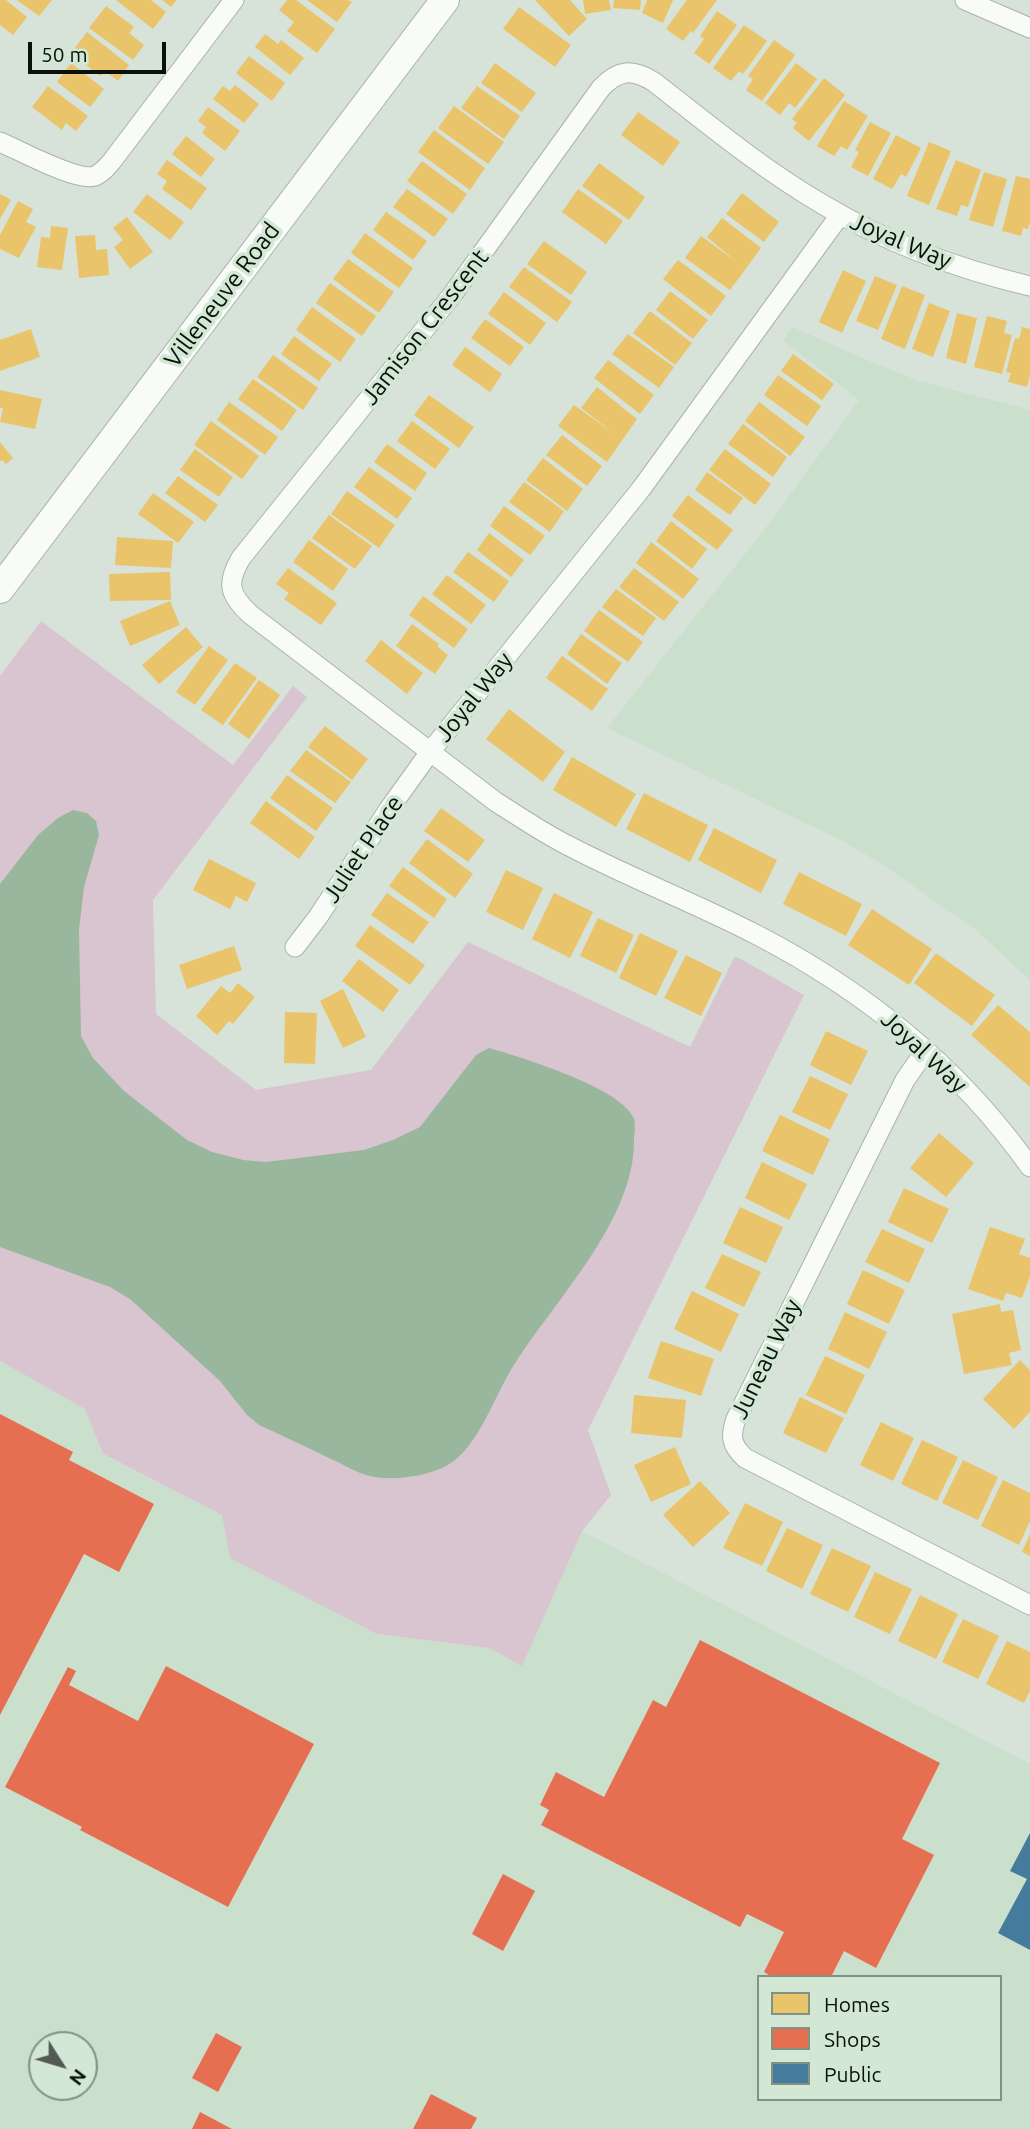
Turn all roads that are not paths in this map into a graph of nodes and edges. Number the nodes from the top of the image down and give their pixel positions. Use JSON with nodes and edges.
{"nodes":[{"id":1,"x":234,"y":0,"type":"edge"},
{"id":2,"x":445,"y":0,"type":"edge"},
{"id":3,"x":965,"y":0,"type":"edge"},
{"id":4,"x":1030,"y":28,"type":"edge"},
{"id":5,"x":0,"y":142,"type":"edge"},
{"id":6,"x":840,"y":215,"type":"junction"},
{"id":7,"x":1030,"y":286,"type":"edge"},
{"id":8,"x":0,"y":589,"type":"edge"},
{"id":9,"x":430,"y":751,"type":"junction"},
{"id":10,"x":295,"y":947,"type":"dead end"},
{"id":11,"x":926,"y":1050,"type":"junction"},
{"id":12,"x":1030,"y":1167,"type":"edge"},
{"id":13,"x":1030,"y":1605,"type":"edge"}],
"edges":[{"from":1,"to":5,"type":"street"},
{"from":2,"to":8,"type":"main road","name":"Villeneuve Road"},
{"from":3,"to":4,"type":"street"},
{"from":6,"to":7,"type":"street","name":"Joyal Way"},
{"from":6,"to":9,"type":"street","name":"Joyal Way"},
{"from":6,"to":9,"type":"street","name":"Jamison Crescent"},
{"from":9,"to":10,"type":"street","name":"Juliet Place"},
{"from":9,"to":11,"type":"street","name":"Joyal Way"},
{"from":11,"to":12,"type":"street","name":"Joyal Way"},
{"from":11,"to":13,"type":"street","name":"Juneau Way"}]}
